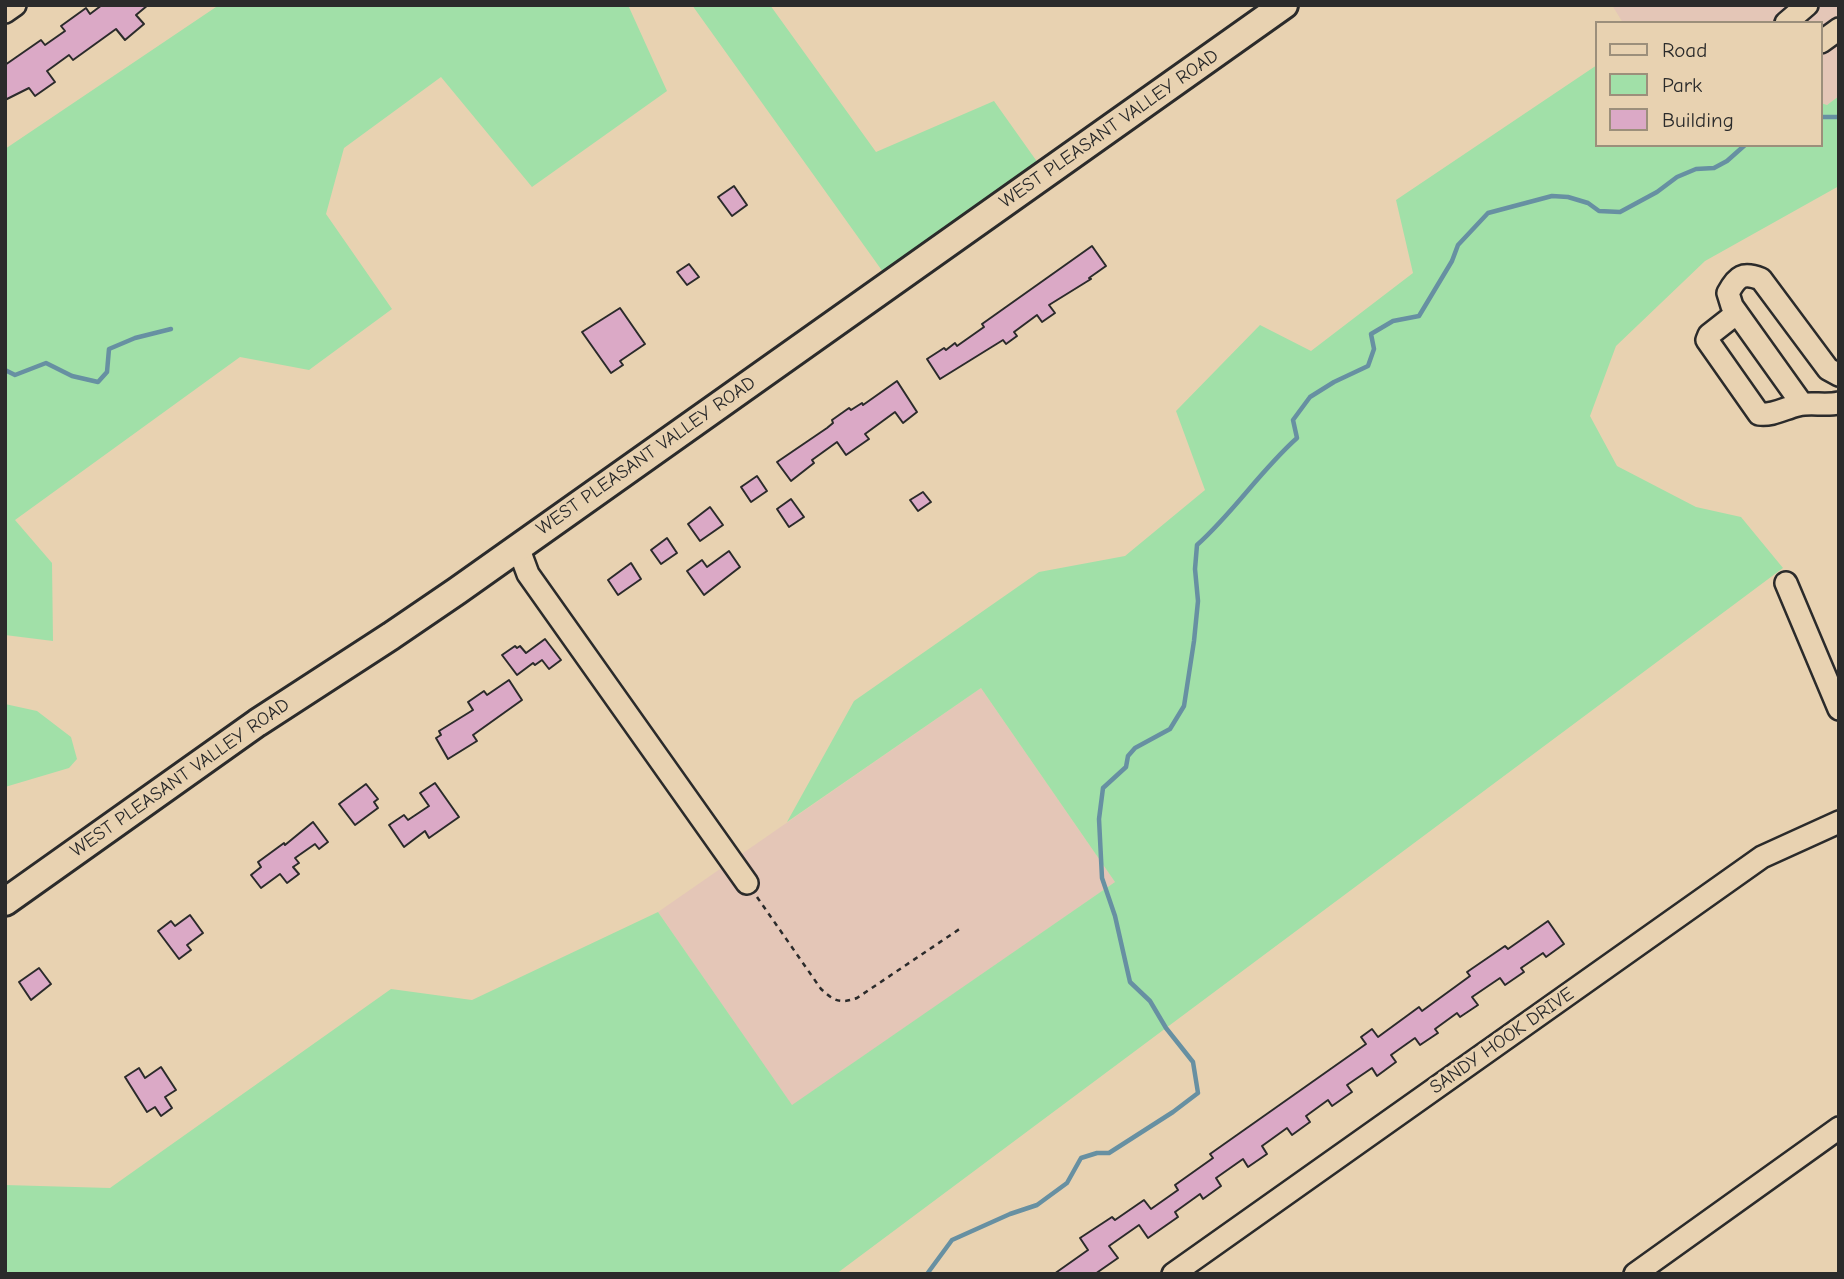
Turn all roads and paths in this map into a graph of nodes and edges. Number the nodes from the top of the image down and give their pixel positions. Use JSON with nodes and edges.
{"nodes":[{"id":1,"x":15,"y":5,"type":"edge"},
{"id":2,"x":1284,"y":5,"type":"edge"},
{"id":3,"x":1807,"y":5,"type":"edge"},
{"id":4,"x":5,"y":12,"type":"edge"},
{"id":5,"x":1788,"y":21,"type":"edge"},
{"id":6,"x":1839,"y":29,"type":"edge"},
{"id":7,"x":1823,"y":41,"type":"edge"},
{"id":8,"x":1737,"y":313,"type":"junction"},
{"id":9,"x":1839,"y":376,"type":"edge"},
{"id":10,"x":1836,"y":403,"type":"edge"},
{"id":11,"x":1802,"y":404,"type":"junction"},
{"id":12,"x":518,"y":547,"type":"junction"},
{"id":13,"x":1786,"y":583,"type":"dead end"},
{"id":14,"x":1839,"y":709,"type":"edge"},
{"id":15,"x":1839,"y":822,"type":"edge"},
{"id":16,"x":747,"y":883,"type":"joint"},
{"id":17,"x":5,"y":902,"type":"edge"},
{"id":18,"x":961,"y":928,"type":"dead end"},
{"id":19,"x":1839,"y":1128,"type":"edge"},
{"id":20,"x":1173,"y":1274,"type":"edge"},
{"id":21,"x":1635,"y":1274,"type":"edge"}],
"edges":[{"from":1,"to":4,"type":"street"},
{"from":2,"to":12,"type":"main road","name":"WEST PLEASANT VALLEY ROAD"},
{"from":3,"to":5,"type":"street"},
{"from":6,"to":7,"type":"street"},
{"from":8,"to":9,"type":"street"},
{"from":8,"to":11,"type":"street"},
{"from":8,"to":11,"type":"street"},
{"from":9,"to":10,"type":"street"},
{"from":10,"to":11,"type":"street"},
{"from":12,"to":16,"type":"street"},
{"from":12,"to":17,"type":"main road","name":"WEST PLEASANT VALLEY ROAD"},
{"from":13,"to":14,"type":"street"},
{"from":15,"to":20,"type":"street","name":"SANDY HOOK DRIVE"},
{"from":16,"to":18,"type":"path"},
{"from":19,"to":21,"type":"street"}]}
